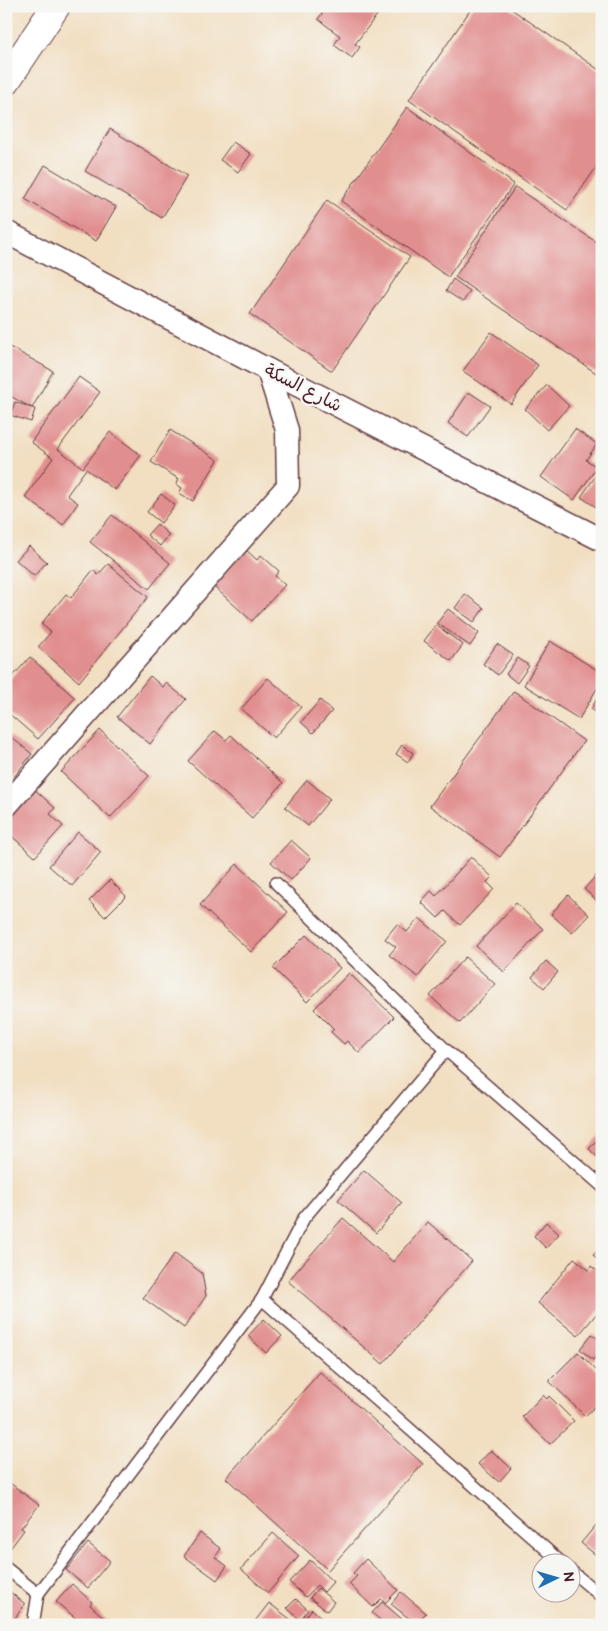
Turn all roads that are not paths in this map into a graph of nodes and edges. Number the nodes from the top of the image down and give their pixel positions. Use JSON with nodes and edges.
{"nodes":[{"id":1,"x":56,"y":6,"type":"edge"},
{"id":2,"x":6,"y":81,"type":"edge"},
{"id":3,"x":6,"y":232,"type":"edge"},
{"id":4,"x":268,"y":370,"type":"junction"},
{"id":5,"x":602,"y":540,"type":"edge"},
{"id":6,"x":6,"y":806,"type":"edge"},
{"id":7,"x":276,"y":883,"type":"dead end"},
{"id":8,"x":446,"y":1050,"type":"junction"},
{"id":9,"x":602,"y":1186,"type":"edge"},
{"id":10,"x":262,"y":1300,"type":"junction"},
{"id":11,"x":552,"y":1554,"type":"edge"},
{"id":12,"x":6,"y":1568,"type":"edge"},
{"id":13,"x":580,"y":1578,"type":"edge"},
{"id":14,"x":38,"y":1594,"type":"junction"},
{"id":15,"x":602,"y":1597,"type":"edge"},
{"id":16,"x":33,"y":1625,"type":"edge"}],
"edges":[{"from":1,"to":2,"type":"main road"},
{"from":3,"to":4,"type":"street","name":"شارع السكة"},
{"from":4,"to":5,"type":"street","name":"شارع السكة"},
{"from":4,"to":6,"type":"street"},
{"from":7,"to":8,"type":"lane"},
{"from":8,"to":9,"type":"lane"},
{"from":8,"to":10,"type":"lane"},
{"from":10,"to":11,"type":"lane"},
{"from":10,"to":14,"type":"lane"},
{"from":12,"to":14,"type":"lane"},
{"from":13,"to":15,"type":"lane"},
{"from":14,"to":16,"type":"lane"}]}
